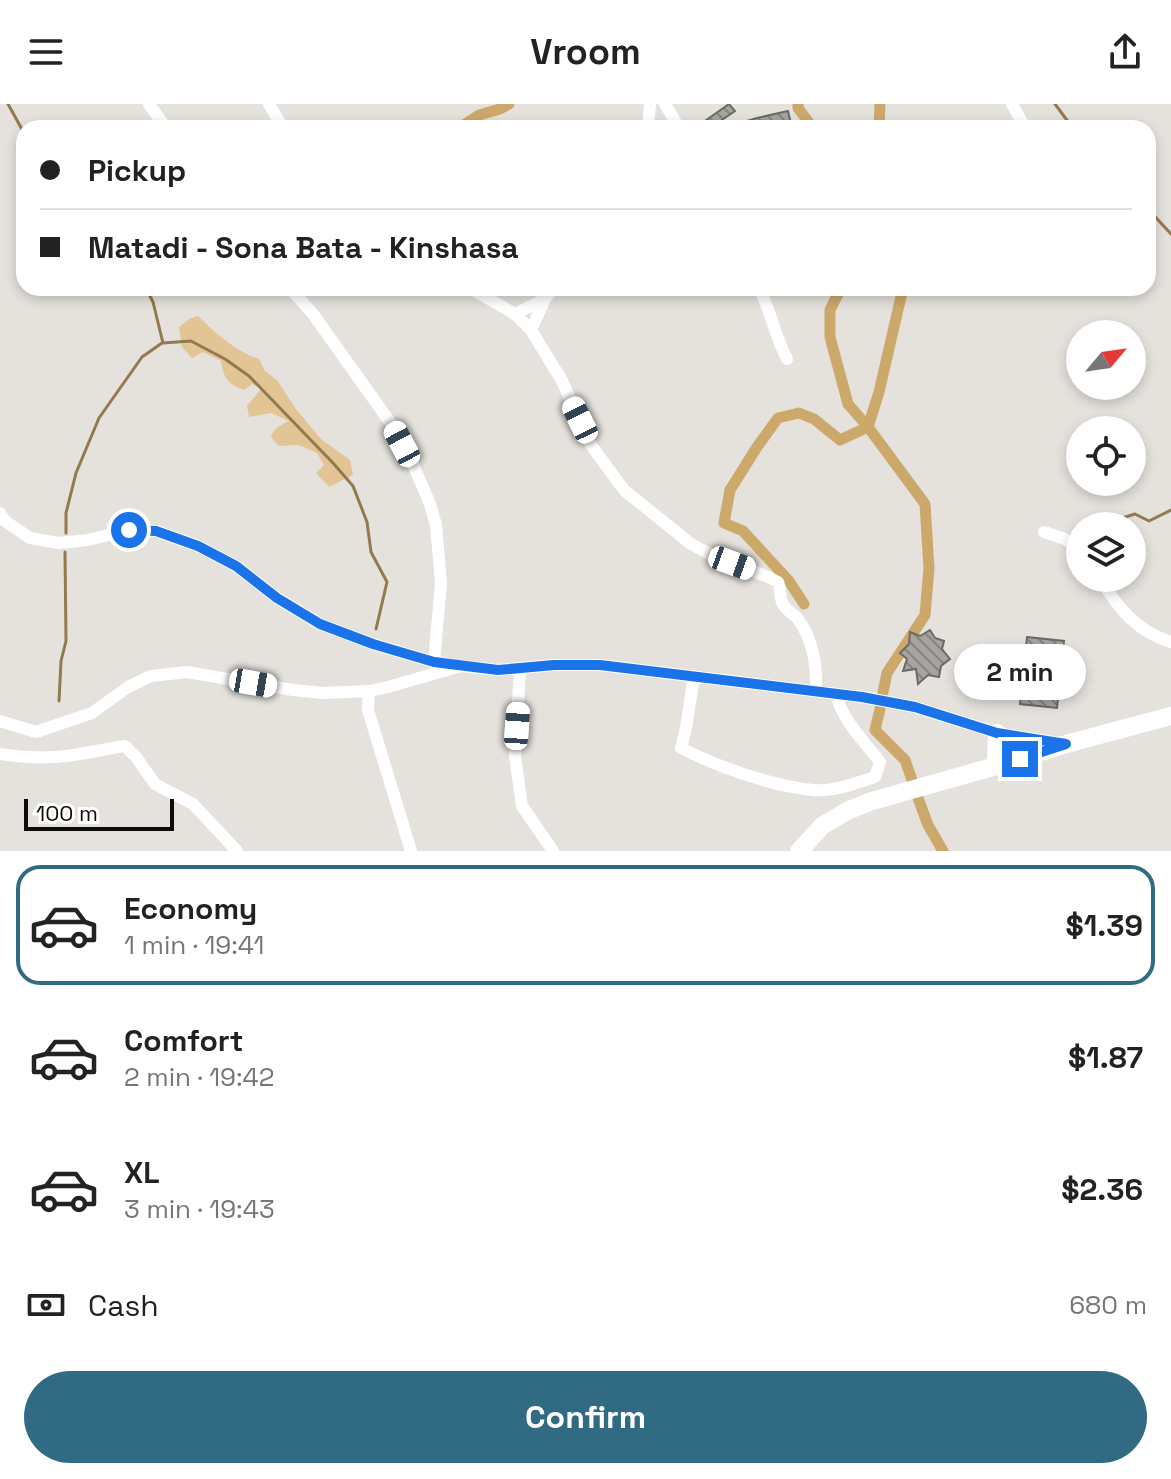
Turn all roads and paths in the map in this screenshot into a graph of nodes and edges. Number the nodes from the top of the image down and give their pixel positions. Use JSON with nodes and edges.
{"nodes":[{"id":1,"x":297,"y":296,"type":"edge"},
{"id":2,"x":484,"y":296,"type":"edge"},
{"id":3,"x":545,"y":296,"type":"edge"},
{"id":4,"x":548,"y":296,"type":"edge"},
{"id":5,"x":763,"y":296,"type":"edge"},
{"id":6,"x":515,"y":314,"type":"junction"},
{"id":7,"x":531,"y":330,"type":"junction"},
{"id":8,"x":787,"y":359,"type":"dead end"},
{"id":9,"x":0,"y":513,"type":"edge"},
{"id":10,"x":1044,"y":532,"type":"dead end"},
{"id":11,"x":1066,"y":540,"type":"edge"},
{"id":12,"x":1108,"y":592,"type":"edge"},
{"id":13,"x":1171,"y":642,"type":"edge"},
{"id":14,"x":409,"y":655,"type":"junction"},
{"id":15,"x":434,"y":662,"type":"junction"},
{"id":16,"x":461,"y":666,"type":"junction"},
{"id":17,"x":520,"y":668,"type":"junction"},
{"id":18,"x":694,"y":676,"type":"junction"},
{"id":19,"x":409,"y":680,"type":"junction"},
{"id":20,"x":369,"y":691,"type":"junction"},
{"id":21,"x":816,"y":691,"type":"junction"},
{"id":22,"x":836,"y":694,"type":"junction"},
{"id":23,"x":1171,"y":716,"type":"edge"},
{"id":24,"x":0,"y":721,"type":"edge"},
{"id":25,"x":997,"y":733,"type":"junction"},
{"id":26,"x":1066,"y":744,"type":"junction"},
{"id":27,"x":0,"y":754,"type":"edge"},
{"id":28,"x":996,"y":766,"type":"junction"},
{"id":29,"x":237,"y":851,"type":"edge"},
{"id":30,"x":411,"y":851,"type":"edge"},
{"id":31,"x":553,"y":851,"type":"edge"},
{"id":32,"x":799,"y":851,"type":"edge"}],
"edges":[{"from":1,"to":15,"type":"street"},
{"from":2,"to":6,"type":"street"},
{"from":3,"to":6,"type":"street"},
{"from":4,"to":7,"type":"street"},
{"from":5,"to":8,"type":"street"},
{"from":6,"to":7,"type":"street"},
{"from":7,"to":21,"type":"street"},
{"from":9,"to":14,"type":"street"},
{"from":10,"to":11,"type":"street"},
{"from":12,"to":13,"type":"street"},
{"from":14,"to":15,"type":"street"},
{"from":14,"to":19,"type":"street"},
{"from":15,"to":16,"type":"street"},
{"from":16,"to":17,"type":"street"},
{"from":16,"to":19,"type":"street"},
{"from":17,"to":18,"type":"street"},
{"from":17,"to":31,"type":"street"},
{"from":18,"to":21,"type":"street"},
{"from":18,"to":22,"type":"street"},
{"from":19,"to":20,"type":"street"},
{"from":20,"to":24,"type":"street"},
{"from":20,"to":30,"type":"street"},
{"from":21,"to":22,"type":"street"},
{"from":22,"to":25,"type":"street"},
{"from":23,"to":26,"type":"highway"},
{"from":25,"to":26,"type":"street"},
{"from":25,"to":28,"type":"highway"},
{"from":26,"to":28,"type":"highway"},
{"from":27,"to":29,"type":"street"},
{"from":28,"to":32,"type":"highway"}]}
